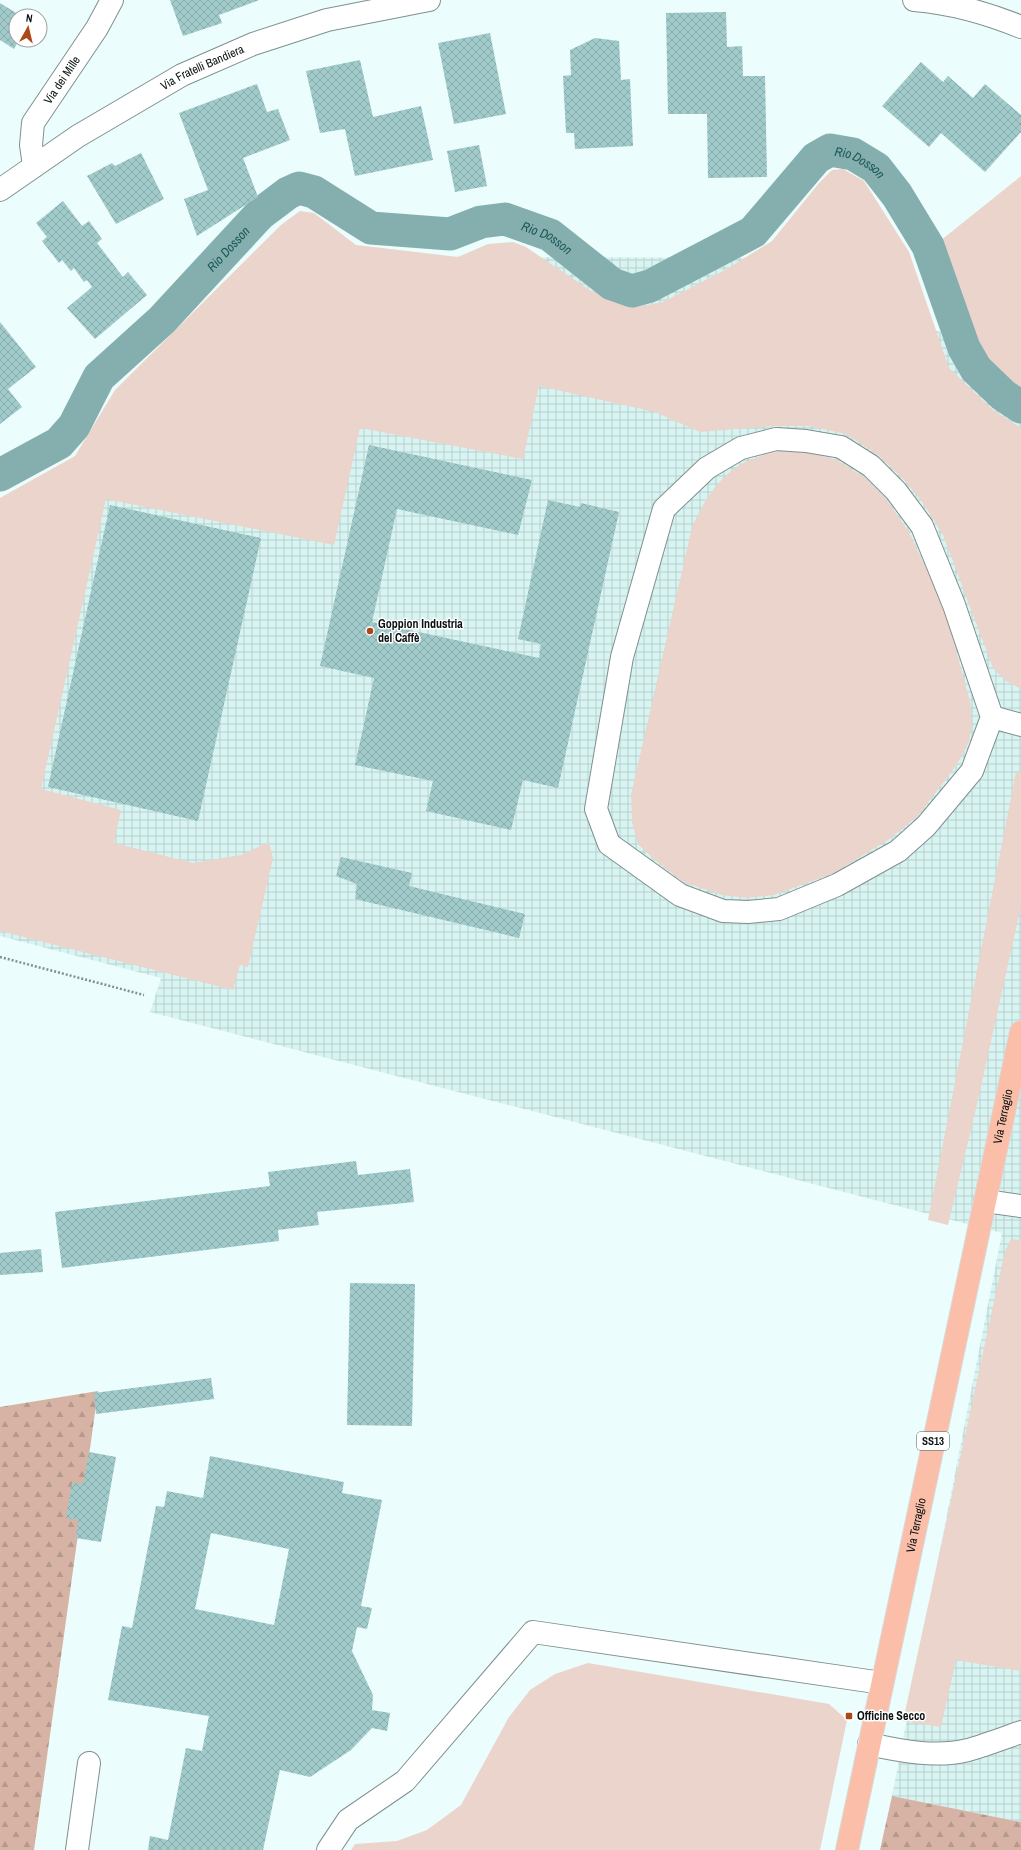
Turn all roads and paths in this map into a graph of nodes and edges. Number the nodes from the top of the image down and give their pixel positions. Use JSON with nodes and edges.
{"nodes":[{"id":1,"x":112,"y":0,"type":"edge"},
{"id":2,"x":429,"y":0,"type":"edge"},
{"id":3,"x":914,"y":0,"type":"edge"},
{"id":4,"x":1021,"y":27,"type":"edge"},
{"id":5,"x":34,"y":166,"type":"junction"},
{"id":6,"x":3,"y":183,"type":"edge"},
{"id":7,"x":992,"y":717,"type":"junction"},
{"id":8,"x":1021,"y":725,"type":"edge"},
{"id":9,"x":0,"y":957,"type":"edge"},
{"id":10,"x":144,"y":995,"type":"dead end"},
{"id":11,"x":1021,"y":1032,"type":"edge"},
{"id":12,"x":985,"y":1201,"type":"junction"},
{"id":13,"x":1021,"y":1206,"type":"edge"},
{"id":14,"x":882,"y":1683,"type":"junction"},
{"id":15,"x":1021,"y":1732,"type":"edge"},
{"id":16,"x":869,"y":1744,"type":"junction"},
{"id":17,"x":89,"y":1763,"type":"dead end"},
{"id":18,"x":77,"y":1850,"type":"edge"},
{"id":19,"x":328,"y":1850,"type":"edge"},
{"id":20,"x":847,"y":1850,"type":"edge"}],
"edges":[{"from":1,"to":5,"type":"street","name":"Via dei Mille"},
{"from":2,"to":5,"type":"street","name":"Via Fratelli Bandiera"},
{"from":3,"to":4,"type":"street"},
{"from":5,"to":6,"type":"street","name":"Via Fratelli Bandiera"},
{"from":7,"to":7,"type":"street"},
{"from":7,"to":8,"type":"street"},
{"from":9,"to":10,"type":"path"},
{"from":11,"to":12,"type":"main road","name":"Via Terraglio","number":"SS13"},
{"from":12,"to":13,"type":"street"},
{"from":12,"to":14,"type":"main road","name":"Via Terraglio","number":"SS13"},
{"from":14,"to":16,"type":"main road","name":"Via Terraglio","number":"SS13"},
{"from":14,"to":19,"type":"street"},
{"from":15,"to":16,"type":"street"},
{"from":16,"to":20,"type":"main road","name":"Via Terraglio","number":"SS13"},
{"from":17,"to":18,"type":"street"}]}
